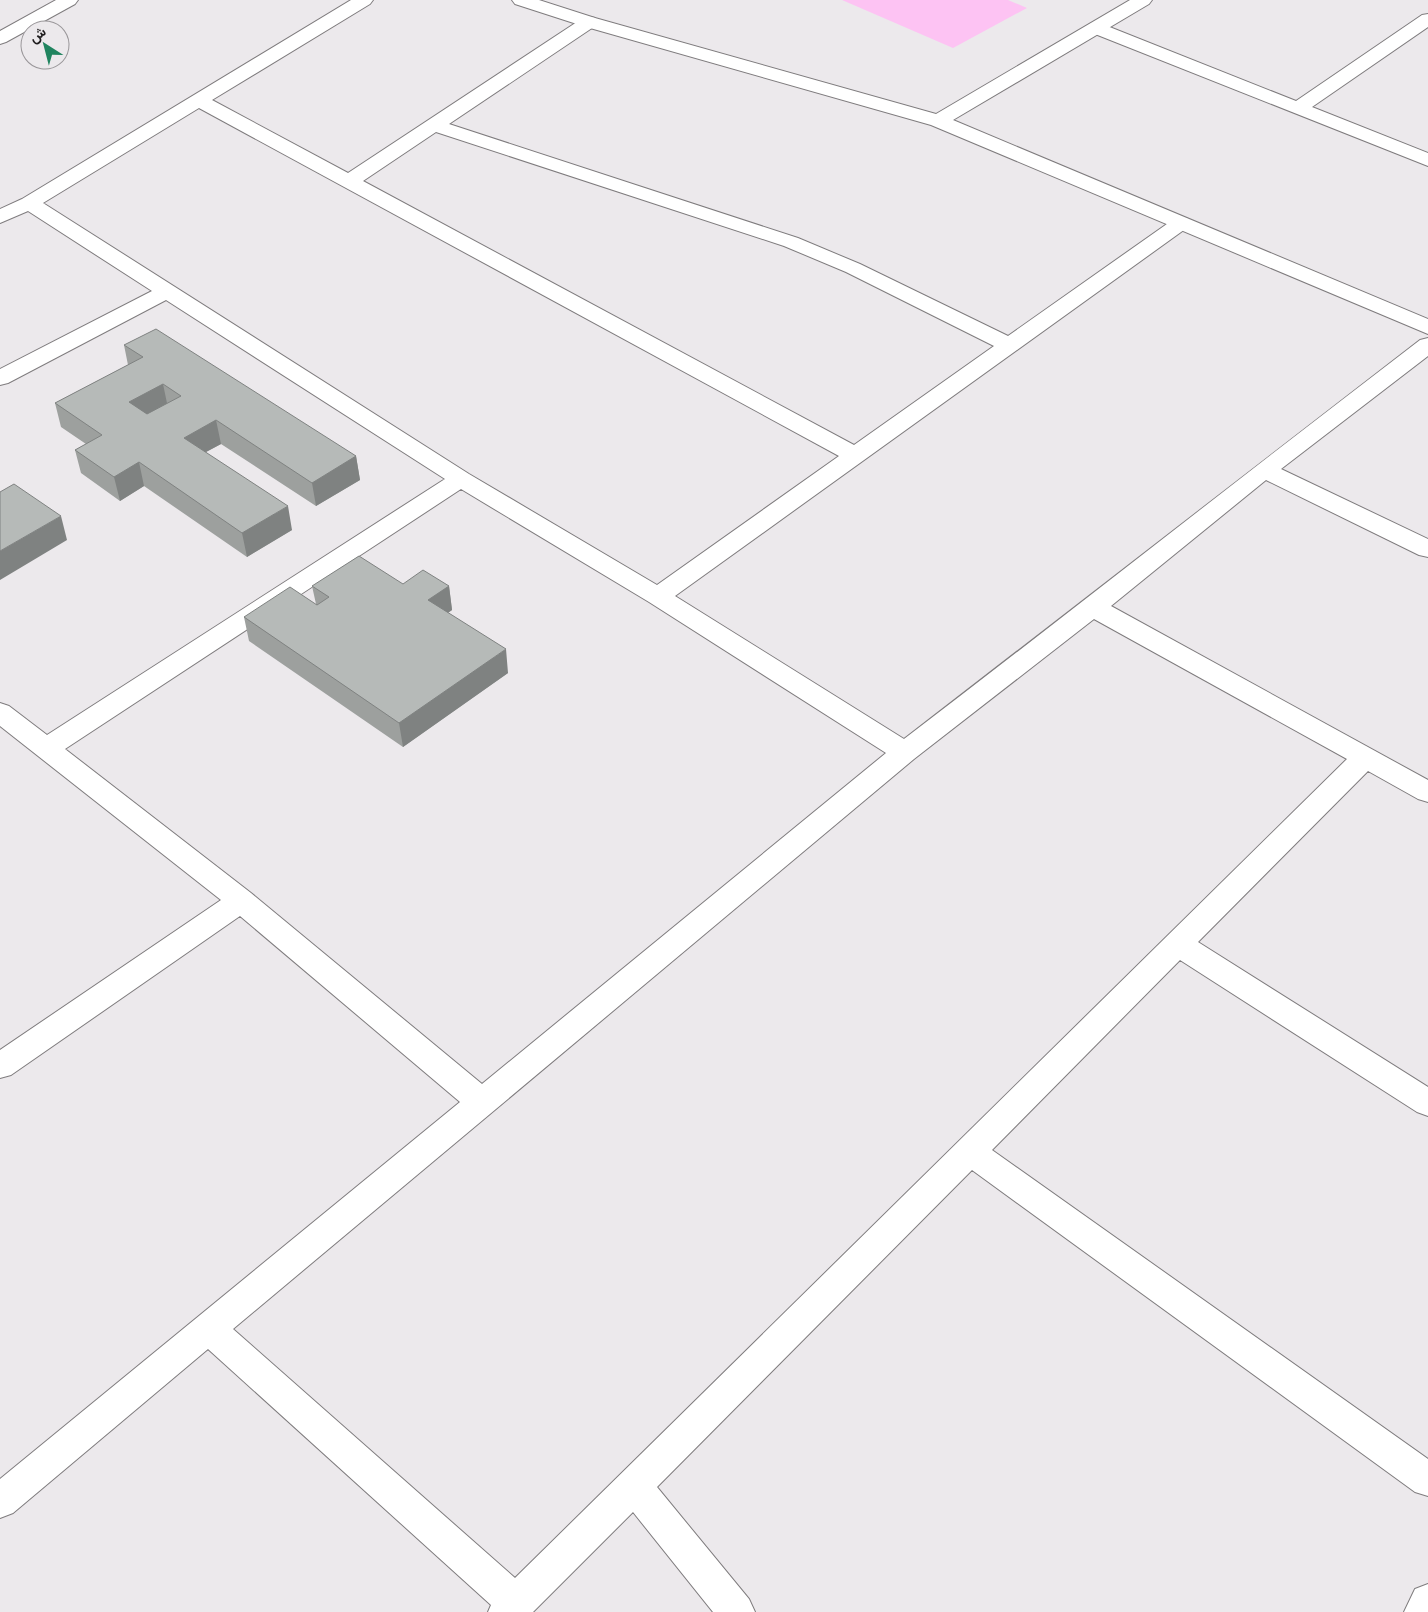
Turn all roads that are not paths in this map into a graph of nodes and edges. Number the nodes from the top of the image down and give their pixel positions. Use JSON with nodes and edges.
{"nodes":[{"id":1,"x":69,"y":0,"type":"edge"},
{"id":2,"x":364,"y":0,"type":"edge"},
{"id":3,"x":521,"y":0,"type":"edge"},
{"id":4,"x":1143,"y":0,"type":"edge"},
{"id":5,"x":1428,"y":19,"type":"edge"},
{"id":6,"x":589,"y":22,"type":"junction"},
{"id":7,"x":1096,"y":28,"type":"junction"},
{"id":8,"x":0,"y":38,"type":"edge"},
{"id":9,"x":198,"y":100,"type":"junction"},
{"id":10,"x":1298,"y":108,"type":"junction"},
{"id":11,"x":938,"y":121,"type":"junction"},
{"id":12,"x":434,"y":125,"type":"junction"},
{"id":13,"x":1428,"y":160,"type":"edge"},
{"id":14,"x":348,"y":182,"type":"junction"},
{"id":15,"x":29,"y":204,"type":"junction"},
{"id":16,"x":0,"y":217,"type":"edge"},
{"id":17,"x":1181,"y":224,"type":"junction"},
{"id":18,"x":168,"y":291,"type":"junction"},
{"id":19,"x":1428,"y":327,"type":"edge"},
{"id":20,"x":1428,"y":345,"type":"edge"},
{"id":21,"x":1011,"y":346,"type":"junction"},
{"id":22,"x":0,"y":378,"type":"edge"},
{"id":23,"x":854,"y":455,"type":"junction"},
{"id":24,"x":1264,"y":470,"type":"junction"},
{"id":25,"x":461,"y":479,"type":"junction"},
{"id":26,"x":1428,"y":549,"type":"edge"},
{"id":27,"x":658,"y":596,"type":"junction"},
{"id":28,"x":1093,"y":607,"type":"junction"},
{"id":29,"x":0,"y":712,"type":"edge"},
{"id":30,"x":47,"y":748,"type":"junction"},
{"id":31,"x":904,"y":752,"type":"junction"},
{"id":32,"x":1365,"y":758,"type":"junction"},
{"id":33,"x":1428,"y":792,"type":"edge"},
{"id":34,"x":241,"y":901,"type":"junction"},
{"id":35,"x":1178,"y":944,"type":"junction"},
{"id":36,"x":0,"y":1066,"type":"edge"},
{"id":37,"x":481,"y":1102,"type":"junction"},
{"id":38,"x":1428,"y":1103,"type":"edge"},
{"id":39,"x":970,"y":1151,"type":"junction"},
{"id":40,"x":208,"y":1328,"type":"junction"},
{"id":41,"x":1428,"y":1480,"type":"edge"},
{"id":42,"x":634,"y":1486,"type":"junction"},
{"id":43,"x":0,"y":1501,"type":"edge"},
{"id":44,"x":1428,"y":1602,"type":"edge"},
{"id":45,"x":512,"y":1608,"type":"edge"},
{"id":46,"x":736,"y":1612,"type":"edge"},
{"id":47,"x":1423,"y":1612,"type":"edge"}],
"edges":[{"from":1,"to":8,"type":"street"},
{"from":2,"to":9,"type":"street"},
{"from":3,"to":6,"type":"street"},
{"from":4,"to":7,"type":"street"},
{"from":5,"to":10,"type":"street"},
{"from":6,"to":11,"type":"street"},
{"from":6,"to":12,"type":"street"},
{"from":7,"to":10,"type":"street"},
{"from":7,"to":11,"type":"street"},
{"from":9,"to":14,"type":"street"},
{"from":9,"to":15,"type":"street"},
{"from":10,"to":13,"type":"street"},
{"from":11,"to":17,"type":"street"},
{"from":12,"to":14,"type":"street"},
{"from":12,"to":21,"type":"street"},
{"from":14,"to":23,"type":"street"},
{"from":15,"to":16,"type":"street"},
{"from":15,"to":18,"type":"street"},
{"from":17,"to":19,"type":"street"},
{"from":17,"to":21,"type":"street"},
{"from":18,"to":22,"type":"street"},
{"from":18,"to":25,"type":"street"},
{"from":20,"to":24,"type":"street"},
{"from":21,"to":23,"type":"street"},
{"from":23,"to":27,"type":"street"},
{"from":24,"to":26,"type":"street"},
{"from":24,"to":28,"type":"street"},
{"from":25,"to":27,"type":"street"},
{"from":25,"to":30,"type":"street"},
{"from":27,"to":31,"type":"street"},
{"from":28,"to":31,"type":"street"},
{"from":28,"to":32,"type":"street"},
{"from":29,"to":30,"type":"street"},
{"from":30,"to":34,"type":"street"},
{"from":31,"to":37,"type":"street"},
{"from":32,"to":33,"type":"street"},
{"from":32,"to":35,"type":"street"},
{"from":34,"to":36,"type":"street"},
{"from":34,"to":37,"type":"street"},
{"from":35,"to":38,"type":"street"},
{"from":35,"to":39,"type":"street"},
{"from":37,"to":40,"type":"street"},
{"from":39,"to":41,"type":"street"},
{"from":39,"to":42,"type":"street"},
{"from":40,"to":43,"type":"street"},
{"from":40,"to":45,"type":"street"},
{"from":42,"to":45,"type":"street"},
{"from":42,"to":46,"type":"street"},
{"from":44,"to":47,"type":"street"}]}
